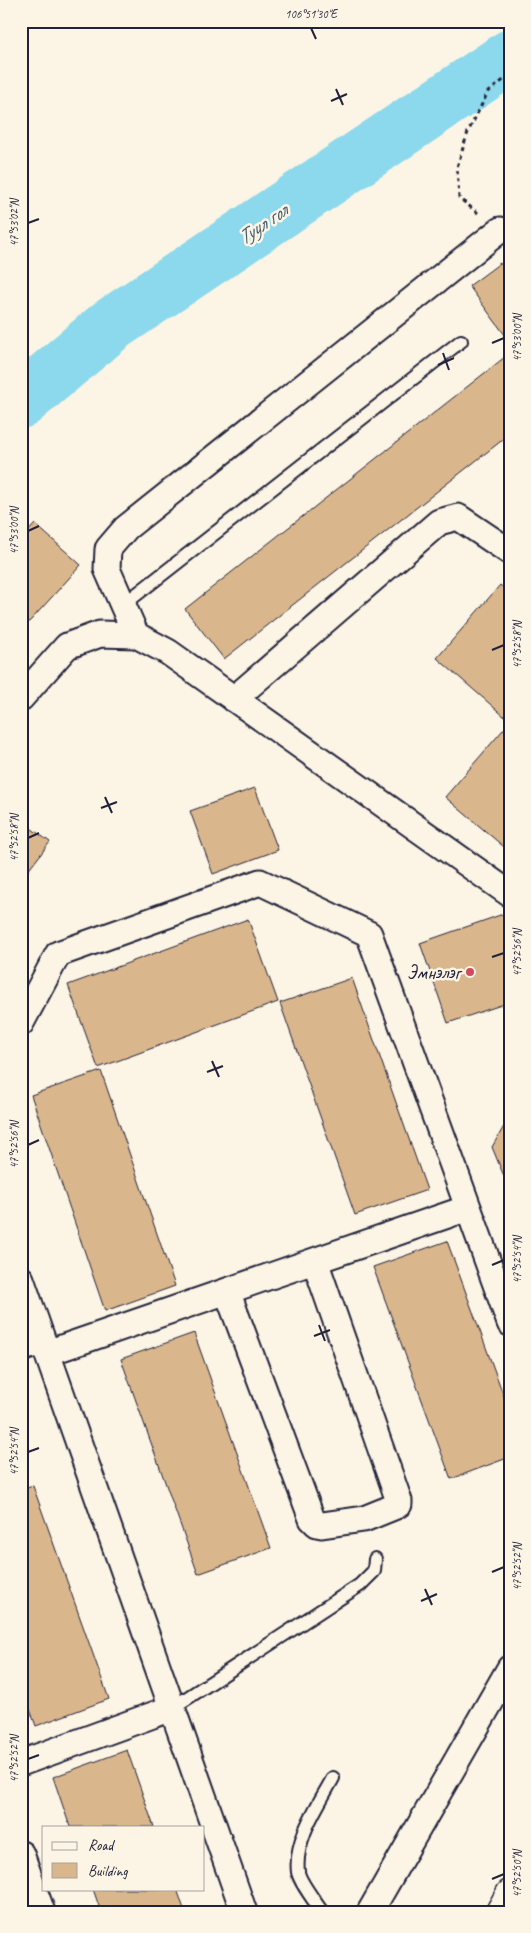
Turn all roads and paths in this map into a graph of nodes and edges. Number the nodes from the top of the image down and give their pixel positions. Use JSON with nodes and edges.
{"nodes":[{"id":1,"x":510,"y":75,"type":"edge"},
{"id":2,"x":507,"y":231,"type":"edge"},
{"id":3,"x":460,"y":341,"type":"dead end"},
{"id":4,"x":510,"y":552,"type":"edge"},
{"id":5,"x":123,"y":606,"type":"junction"},
{"id":6,"x":136,"y":635,"type":"junction"},
{"id":7,"x":21,"y":698,"type":"edge"},
{"id":8,"x":234,"y":699,"type":"junction"},
{"id":9,"x":510,"y":894,"type":"edge"},
{"id":10,"x":21,"y":1023,"type":"edge"},
{"id":11,"x":468,"y":1208,"type":"junction"},
{"id":12,"x":314,"y":1261,"type":"junction"},
{"id":13,"x":21,"y":1279,"type":"edge"},
{"id":14,"x":227,"y":1291,"type":"junction"},
{"id":15,"x":510,"y":1323,"type":"edge"},
{"id":16,"x":37,"y":1348,"type":"edge"},
{"id":17,"x":375,"y":1559,"type":"dead end"},
{"id":18,"x":510,"y":1668,"type":"edge"},
{"id":19,"x":172,"y":1708,"type":"junction"},
{"id":20,"x":21,"y":1763,"type":"edge"},
{"id":21,"x":333,"y":1778,"type":"dead end"},
{"id":22,"x":21,"y":1854,"type":"edge"},
{"id":23,"x":510,"y":1894,"type":"edge"},
{"id":24,"x":42,"y":1912,"type":"edge"},
{"id":25,"x":244,"y":1912,"type":"edge"},
{"id":26,"x":322,"y":1912,"type":"edge"},
{"id":27,"x":370,"y":1912,"type":"edge"},
{"id":28,"x":500,"y":1912,"type":"edge"}],
"edges":[{"from":1,"to":2,"type":"path"},
{"from":2,"to":5,"type":"street"},
{"from":3,"to":5,"type":"lane"},
{"from":4,"to":8,"type":"street"},
{"from":5,"to":6,"type":"street"},
{"from":6,"to":7,"type":"street"},
{"from":6,"to":8,"type":"street"},
{"from":8,"to":9,"type":"street"},
{"from":10,"to":11,"type":"street"},
{"from":11,"to":12,"type":"street"},
{"from":11,"to":15,"type":"street"},
{"from":12,"to":14,"type":"street"},
{"from":12,"to":14,"type":"street"},
{"from":13,"to":16,"type":"street"},
{"from":14,"to":16,"type":"street"},
{"from":16,"to":19,"type":"street"},
{"from":17,"to":19,"type":"lane"},
{"from":18,"to":27,"type":"street"},
{"from":19,"to":20,"type":"street"},
{"from":19,"to":25,"type":"street"},
{"from":21,"to":26,"type":"lane"},
{"from":22,"to":24,"type":"street"},
{"from":23,"to":28,"type":"highway"}]}
